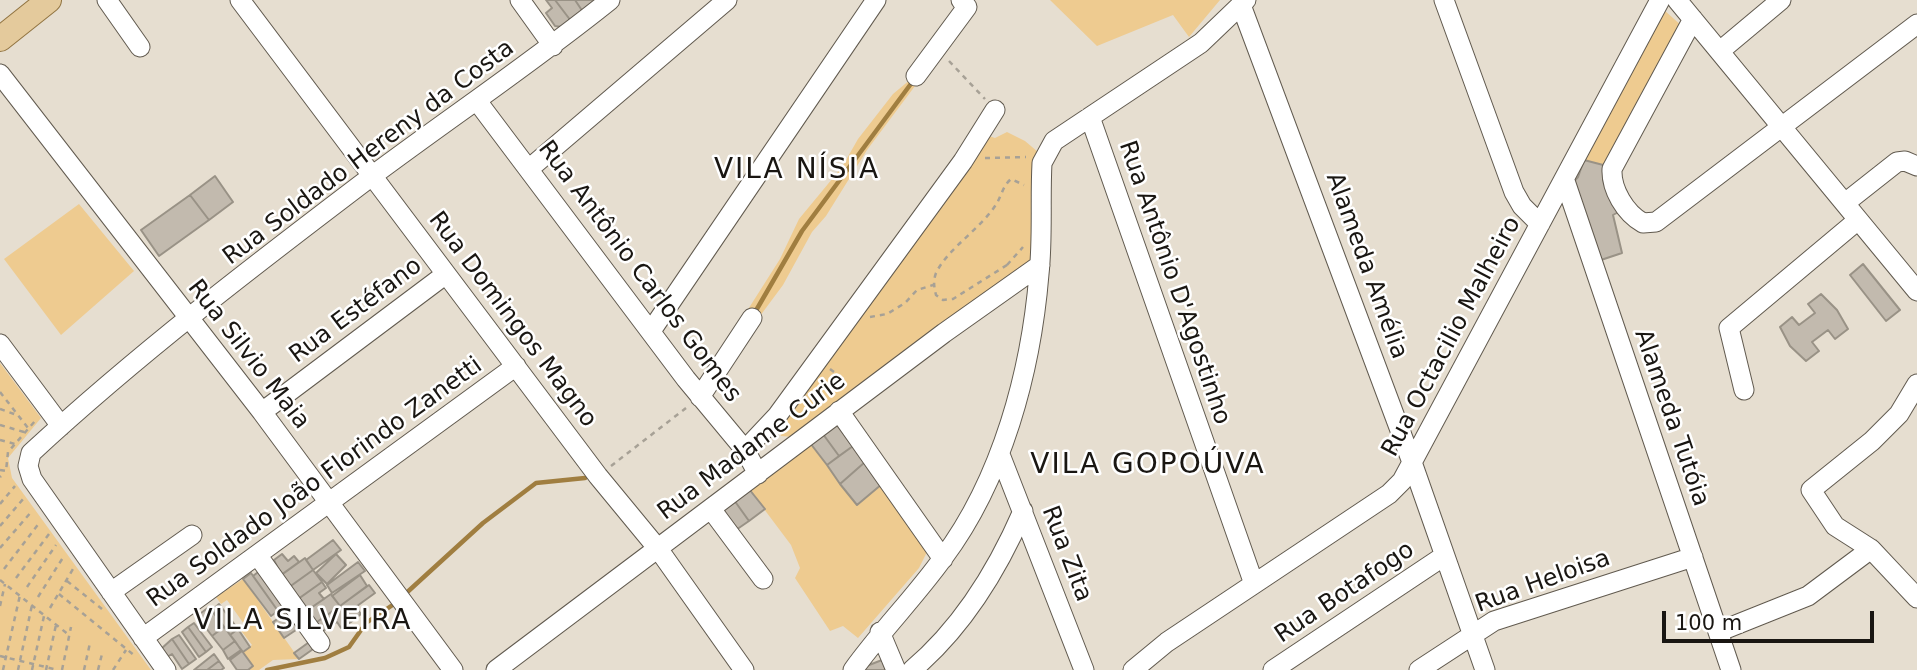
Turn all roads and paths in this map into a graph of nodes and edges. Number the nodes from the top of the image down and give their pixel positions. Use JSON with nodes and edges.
{"nodes":[{"id":1,"x":49,"y":0,"type":"edge"},
{"id":2,"x":107,"y":0,"type":"edge"},
{"id":3,"x":240,"y":0,"type":"edge"},
{"id":4,"x":520,"y":0,"type":"edge"},
{"id":5,"x":610,"y":0,"type":"edge"},
{"id":6,"x":727,"y":0,"type":"edge"},
{"id":7,"x":876,"y":0,"type":"edge"},
{"id":8,"x":1444,"y":0,"type":"edge"},
{"id":9,"x":1660,"y":0,"type":"edge"},
{"id":10,"x":1677,"y":0,"type":"edge"},
{"id":11,"x":1782,"y":0,"type":"edge"},
{"id":12,"x":1244,"y":2,"type":"edge"},
{"id":13,"x":964,"y":4,"type":"edge"},
{"id":14,"x":1693,"y":19,"type":"junction"},
{"id":15,"x":1227,"y":20,"type":"junction"},
{"id":16,"x":1917,"y":24,"type":"edge"},
{"id":17,"x":0,"y":39,"type":"edge"},
{"id":18,"x":1255,"y":39,"type":"junction"},
{"id":19,"x":554,"y":46,"type":"junction"},
{"id":20,"x":140,"y":47,"type":"dead end"},
{"id":21,"x":937,"y":48,"type":"junction"},
{"id":22,"x":1720,"y":51,"type":"junction"},
{"id":23,"x":0,"y":74,"type":"edge"},
{"id":24,"x":916,"y":76,"type":"dead end"},
{"id":25,"x":477,"y":102,"type":"junction"},
{"id":26,"x":996,"y":110,"type":"joint"},
{"id":27,"x":1090,"y":117,"type":"junction"},
{"id":28,"x":1782,"y":128,"type":"junction"},
{"id":29,"x":963,"y":161,"type":"junction"},
{"id":30,"x":1042,"y":163,"type":"junction"},
{"id":31,"x":1917,"y":166,"type":"edge"},
{"id":32,"x":530,"y":168,"type":"junction"},
{"id":33,"x":373,"y":176,"type":"junction"},
{"id":34,"x":1564,"y":181,"type":"junction"},
{"id":35,"x":1026,"y":188,"type":"dead end"},
{"id":36,"x":1845,"y":204,"type":"junction"},
{"id":37,"x":1858,"y":220,"type":"junction"},
{"id":38,"x":1540,"y":224,"type":"junction"},
{"id":39,"x":1025,"y":236,"type":"dead end"},
{"id":40,"x":1040,"y":265,"type":"junction"},
{"id":41,"x":446,"y":274,"type":"junction"},
{"id":42,"x":933,"y":285,"type":"junction"},
{"id":43,"x":1917,"y":291,"type":"edge"},
{"id":44,"x":752,"y":317,"type":"dead end"},
{"id":45,"x":866,"y":318,"type":"dead end"},
{"id":46,"x":189,"y":319,"type":"junction"},
{"id":47,"x":651,"y":331,"type":"junction"},
{"id":48,"x":0,"y":344,"type":"edge"},
{"id":49,"x":824,"y":362,"type":"dead end"},
{"id":50,"x":516,"y":366,"type":"junction"},
{"id":51,"x":1917,"y":384,"type":"edge"},
{"id":52,"x":1744,"y":390,"type":"dead end"},
{"id":53,"x":0,"y":392,"type":"edge"},
{"id":54,"x":700,"y":397,"type":"junction"},
{"id":55,"x":844,"y":404,"type":"junction"},
{"id":56,"x":0,"y":409,"type":"edge"},
{"id":57,"x":261,"y":412,"type":"junction"},
{"id":58,"x":18,"y":415,"type":"junction"},
{"id":59,"x":37,"y":418,"type":"dead end"},
{"id":60,"x":0,"y":425,"type":"edge"},
{"id":61,"x":61,"y":426,"type":"junction"},
{"id":62,"x":29,"y":428,"type":"junction"},
{"id":63,"x":766,"y":430,"type":"junction"},
{"id":64,"x":25,"y":433,"type":"junction"},
{"id":65,"x":0,"y":440,"type":"edge"},
{"id":66,"x":15,"y":444,"type":"junction"},
{"id":67,"x":745,"y":450,"type":"junction"},
{"id":68,"x":785,"y":453,"type":"junction"},
{"id":69,"x":0,"y":455,"type":"edge"},
{"id":70,"x":6,"y":456,"type":"junction"},
{"id":71,"x":1001,"y":457,"type":"junction"},
{"id":72,"x":1413,"y":464,"type":"junction"},
{"id":73,"x":0,"y":470,"type":"edge"},
{"id":74,"x":758,"y":474,"type":"junction"},
{"id":75,"x":598,"y":476,"type":"junction"},
{"id":76,"x":15,"y":486,"type":"dead end"},
{"id":77,"x":24,"y":498,"type":"dead end"},
{"id":78,"x":0,"y":504,"type":"edge"},
{"id":79,"x":331,"y":504,"type":"junction"},
{"id":80,"x":711,"y":509,"type":"junction"},
{"id":81,"x":32,"y":511,"type":"dead end"},
{"id":82,"x":1023,"y":511,"type":"junction"},
{"id":83,"x":40,"y":522,"type":"dead end"},
{"id":84,"x":0,"y":526,"type":"edge"},
{"id":85,"x":49,"y":534,"type":"dead end"},
{"id":86,"x":192,"y":534,"type":"dead end"},
{"id":87,"x":56,"y":545,"type":"dead end"},
{"id":88,"x":0,"y":548,"type":"edge"},
{"id":89,"x":1871,"y":549,"type":"junction"},
{"id":90,"x":659,"y":550,"type":"junction"},
{"id":91,"x":64,"y":556,"type":"dead end"},
{"id":92,"x":258,"y":556,"type":"junction"},
{"id":93,"x":1444,"y":556,"type":"junction"},
{"id":94,"x":1693,"y":557,"type":"junction"},
{"id":95,"x":943,"y":559,"type":"junction"},
{"id":96,"x":4,"y":569,"type":"dead end"},
{"id":97,"x":74,"y":569,"type":"dead end"},
{"id":98,"x":16,"y":578,"type":"dead end"},
{"id":99,"x":762,"y":579,"type":"dead end"},
{"id":100,"x":0,"y":580,"type":"edge"},
{"id":101,"x":67,"y":581,"type":"junction"},
{"id":102,"x":5,"y":584,"type":"junction"},
{"id":103,"x":1254,"y":584,"type":"junction"},
{"id":104,"x":27,"y":587,"type":"dead end"},
{"id":105,"x":111,"y":592,"type":"junction"},
{"id":106,"x":59,"y":594,"type":"junction"},
{"id":107,"x":20,"y":595,"type":"junction"},
{"id":108,"x":38,"y":597,"type":"dead end"},
{"id":109,"x":1917,"y":598,"type":"edge"},
{"id":110,"x":32,"y":605,"type":"junction"},
{"id":111,"x":0,"y":606,"type":"edge"},
{"id":112,"x":50,"y":608,"type":"dead end"},
{"id":113,"x":108,"y":613,"type":"dead end"},
{"id":114,"x":44,"y":616,"type":"junction"},
{"id":115,"x":56,"y":625,"type":"junction"},
{"id":116,"x":71,"y":626,"type":"dead end"},
{"id":117,"x":880,"y":632,"type":"junction"},
{"id":118,"x":1718,"y":632,"type":"junction"},
{"id":119,"x":69,"y":635,"type":"junction"},
{"id":120,"x":1472,"y":635,"type":"junction"},
{"id":121,"x":90,"y":643,"type":"dead end"},
{"id":122,"x":135,"y":643,"type":"junction"},
{"id":123,"x":320,"y":643,"type":"dead end"},
{"id":124,"x":102,"y":654,"type":"dead end"},
{"id":125,"x":0,"y":656,"type":"edge"},
{"id":126,"x":6,"y":658,"type":"junction"},
{"id":127,"x":136,"y":658,"type":"dead end"},
{"id":128,"x":20,"y":661,"type":"junction"},
{"id":129,"x":34,"y":664,"type":"junction"},
{"id":130,"x":47,"y":669,"type":"edge"},
{"id":131,"x":3,"y":670,"type":"edge"},
{"id":132,"x":18,"y":670,"type":"edge"},
{"id":133,"x":32,"y":670,"type":"edge"},
{"id":134,"x":60,"y":670,"type":"edge"},
{"id":135,"x":84,"y":670,"type":"edge"},
{"id":136,"x":98,"y":670,"type":"edge"},
{"id":137,"x":113,"y":670,"type":"edge"},
{"id":138,"x":166,"y":670,"type":"edge"},
{"id":139,"x":453,"y":670,"type":"edge"},
{"id":140,"x":496,"y":670,"type":"edge"},
{"id":141,"x":744,"y":670,"type":"edge"},
{"id":142,"x":853,"y":670,"type":"edge"},
{"id":143,"x":896,"y":670,"type":"edge"},
{"id":144,"x":912,"y":670,"type":"edge"},
{"id":145,"x":1084,"y":670,"type":"edge"},
{"id":146,"x":1133,"y":670,"type":"edge"},
{"id":147,"x":1273,"y":670,"type":"edge"},
{"id":148,"x":1419,"y":670,"type":"edge"},
{"id":149,"x":1485,"y":670,"type":"edge"},
{"id":150,"x":1731,"y":670,"type":"edge"}],
"edges":[{"from":1,"to":17,"type":"main road"},
{"from":2,"to":20,"type":"street"},
{"from":3,"to":33,"type":"street","name":"Rua Domingos Magno"},
{"from":4,"to":19,"type":"street"},
{"from":5,"to":19,"type":"street","name":"Rua Soldado Hereny da Costa"},
{"from":6,"to":32,"type":"street"},
{"from":7,"to":47,"type":"street"},
{"from":8,"to":38,"type":"street"},
{"from":9,"to":34,"type":"street","name":"Rua Octacilio Malheiro"},
{"from":10,"to":14,"type":"street"},
{"from":11,"to":22,"type":"street"},
{"from":12,"to":15,"type":"street"},
{"from":12,"to":18,"type":"street","name":"Alameda Amélia"},
{"from":13,"to":21,"type":"street"},
{"from":14,"to":22,"type":"street"},
{"from":14,"to":28,"type":"street"},
{"from":15,"to":18,"type":"street"},
{"from":15,"to":27,"type":"street"},
{"from":16,"to":28,"type":"street"},
{"from":18,"to":72,"type":"street","name":"Alameda Amélia"},
{"from":19,"to":25,"type":"street","name":"Rua Soldado Hereny da Costa"},
{"from":21,"to":24,"type":"street"},
{"from":21,"to":26,"type":"path"},
{"from":22,"to":28,"type":"street"},
{"from":23,"to":46,"type":"street","name":"Rua Silvio Maia"},
{"from":25,"to":32,"type":"street","name":"Rua Antônio Carlos Gomes"},
{"from":25,"to":33,"type":"street","name":"Rua Soldado Hereny da Costa"},
{"from":26,"to":29,"type":"street"},
{"from":27,"to":30,"type":"street"},
{"from":27,"to":103,"type":"street","name":"Rua Antônio D'Agostinho"},
{"from":28,"to":36,"type":"street"},
{"from":29,"to":30,"type":"path"},
{"from":29,"to":63,"type":"street"},
{"from":30,"to":40,"type":"street"},
{"from":31,"to":36,"type":"street"},
{"from":32,"to":47,"type":"street","name":"Rua Antônio Carlos Gomes"},
{"from":33,"to":41,"type":"street","name":"Rua Domingos Magno"},
{"from":33,"to":46,"type":"street","name":"Rua Soldado Hereny da Costa"},
{"from":34,"to":38,"type":"street","name":"Rua Octacilio Malheiro"},
{"from":34,"to":94,"type":"street","name":"Alameda Tutóia"},
{"from":35,"to":42,"type":"path"},
{"from":36,"to":37,"type":"street"},
{"from":37,"to":43,"type":"street"},
{"from":37,"to":52,"type":"street"},
{"from":38,"to":72,"type":"street","name":"Rua Octacilio Malheiro"},
{"from":39,"to":42,"type":"path"},
{"from":40,"to":55,"type":"street","name":"Rua Madame Curie"},
{"from":40,"to":71,"type":"street"},
{"from":41,"to":50,"type":"street","name":"Rua Domingos Magno"},
{"from":41,"to":57,"type":"street","name":"Rua Estéfano"},
{"from":42,"to":45,"type":"path"},
{"from":44,"to":54,"type":"street"},
{"from":46,"to":57,"type":"street","name":"Rua Silvio Maia"},
{"from":46,"to":61,"type":"street","name":"Rua Soldado Hereny da Costa"},
{"from":47,"to":54,"type":"street","name":"Rua Antônio Carlos Gomes"},
{"from":48,"to":61,"type":"street"},
{"from":49,"to":55,"type":"path"},
{"from":50,"to":75,"type":"street","name":"Rua Domingos Magno"},
{"from":50,"to":79,"type":"street","name":"Rua Soldado João Florindo Zanetti"},
{"from":51,"to":89,"type":"street"},
{"from":53,"to":58,"type":"path"},
{"from":54,"to":67,"type":"street","name":"Rua Antônio Carlos Gomes"},
{"from":54,"to":75,"type":"path"},
{"from":55,"to":68,"type":"street","name":"Rua Madame Curie"},
{"from":55,"to":95,"type":"street"},
{"from":56,"to":58,"type":"path"},
{"from":57,"to":79,"type":"street","name":"Rua Silvio Maia"},
{"from":58,"to":62,"type":"path"},
{"from":59,"to":62,"type":"path"},
{"from":60,"to":64,"type":"path"},
{"from":61,"to":105,"type":"street","name":"Rua Soldado Hereny da Costa"},
{"from":62,"to":64,"type":"path"},
{"from":63,"to":67,"type":"street"},
{"from":63,"to":68,"type":"street"},
{"from":64,"to":66,"type":"path"},
{"from":65,"to":66,"type":"path"},
{"from":66,"to":70,"type":"path"},
{"from":67,"to":74,"type":"street","name":"Rua Antônio Carlos Gomes"},
{"from":68,"to":74,"type":"street","name":"Rua Madame Curie"},
{"from":69,"to":70,"type":"path"},
{"from":70,"to":73,"type":"path"},
{"from":71,"to":82,"type":"street","name":"Rua Zita"},
{"from":71,"to":95,"type":"street"},
{"from":72,"to":93,"type":"street","name":"Alameda Amélia"},
{"from":72,"to":103,"type":"street","name":"Rua Octacilio Malheiro"},
{"from":74,"to":80,"type":"street","name":"Rua Madame Curie"},
{"from":75,"to":90,"type":"street","name":"Rua Domingos Magno"},
{"from":76,"to":78,"type":"path"},
{"from":77,"to":84,"type":"path"},
{"from":79,"to":92,"type":"street","name":"Rua Soldado João Florindo Zanetti"},
{"from":79,"to":139,"type":"street","name":"Rua Silvio Maia"},
{"from":80,"to":90,"type":"street","name":"Rua Madame Curie"},
{"from":80,"to":99,"type":"street"},
{"from":81,"to":88,"type":"path"},
{"from":82,"to":144,"type":"street"},
{"from":82,"to":145,"type":"street","name":"Rua Zita"},
{"from":83,"to":96,"type":"path"},
{"from":85,"to":98,"type":"path"},
{"from":86,"to":105,"type":"street"},
{"from":87,"to":104,"type":"path"},
{"from":89,"to":109,"type":"street"},
{"from":89,"to":118,"type":"street"},
{"from":90,"to":140,"type":"street","name":"Rua Madame Curie"},
{"from":90,"to":141,"type":"street","name":"Rua Domingos Magno"},
{"from":91,"to":108,"type":"path"},
{"from":92,"to":122,"type":"street","name":"Rua Soldado João Florindo Zanetti"},
{"from":92,"to":123,"type":"street"},
{"from":93,"to":120,"type":"street","name":"Alameda Amélia"},
{"from":93,"to":147,"type":"street","name":"Rua Botafogo"},
{"from":94,"to":118,"type":"street","name":"Alameda Tutóia"},
{"from":94,"to":120,"type":"street","name":"Rua Heloisa"},
{"from":95,"to":117,"type":"street"},
{"from":97,"to":101,"type":"path"},
{"from":100,"to":102,"type":"path"},
{"from":101,"to":106,"type":"path"},
{"from":101,"to":113,"type":"path"},
{"from":102,"to":107,"type":"path"},
{"from":102,"to":111,"type":"path"},
{"from":103,"to":146,"type":"street","name":"Rua Octacilio Malheiro"},
{"from":105,"to":122,"type":"street","name":"Rua Soldado Hereny da Costa"},
{"from":106,"to":112,"type":"path"},
{"from":106,"to":122,"type":"path"},
{"from":107,"to":110,"type":"path"},
{"from":107,"to":126,"type":"path"},
{"from":110,"to":114,"type":"path"},
{"from":110,"to":128,"type":"path"},
{"from":114,"to":115,"type":"path"},
{"from":114,"to":129,"type":"path"},
{"from":115,"to":119,"type":"path"},
{"from":115,"to":130,"type":"path"},
{"from":116,"to":119,"type":"path"},
{"from":117,"to":142,"type":"street"},
{"from":117,"to":143,"type":"street"},
{"from":118,"to":150,"type":"street","name":"Alameda Tutóia"},
{"from":119,"to":134,"type":"path"},
{"from":120,"to":148,"type":"street","name":"Rua Heloisa"},
{"from":120,"to":149,"type":"street","name":"Alameda Amélia"},
{"from":121,"to":135,"type":"path"},
{"from":122,"to":127,"type":"path"},
{"from":122,"to":137,"type":"path"},
{"from":122,"to":138,"type":"street","name":"Rua Soldado Hereny da Costa"},
{"from":124,"to":136,"type":"path"},
{"from":125,"to":126,"type":"path"},
{"from":126,"to":128,"type":"path"},
{"from":126,"to":131,"type":"path"},
{"from":128,"to":129,"type":"path"},
{"from":128,"to":132,"type":"path"},
{"from":129,"to":130,"type":"path"},
{"from":129,"to":133,"type":"path"},
{"from":130,"to":134,"type":"path"}]}
